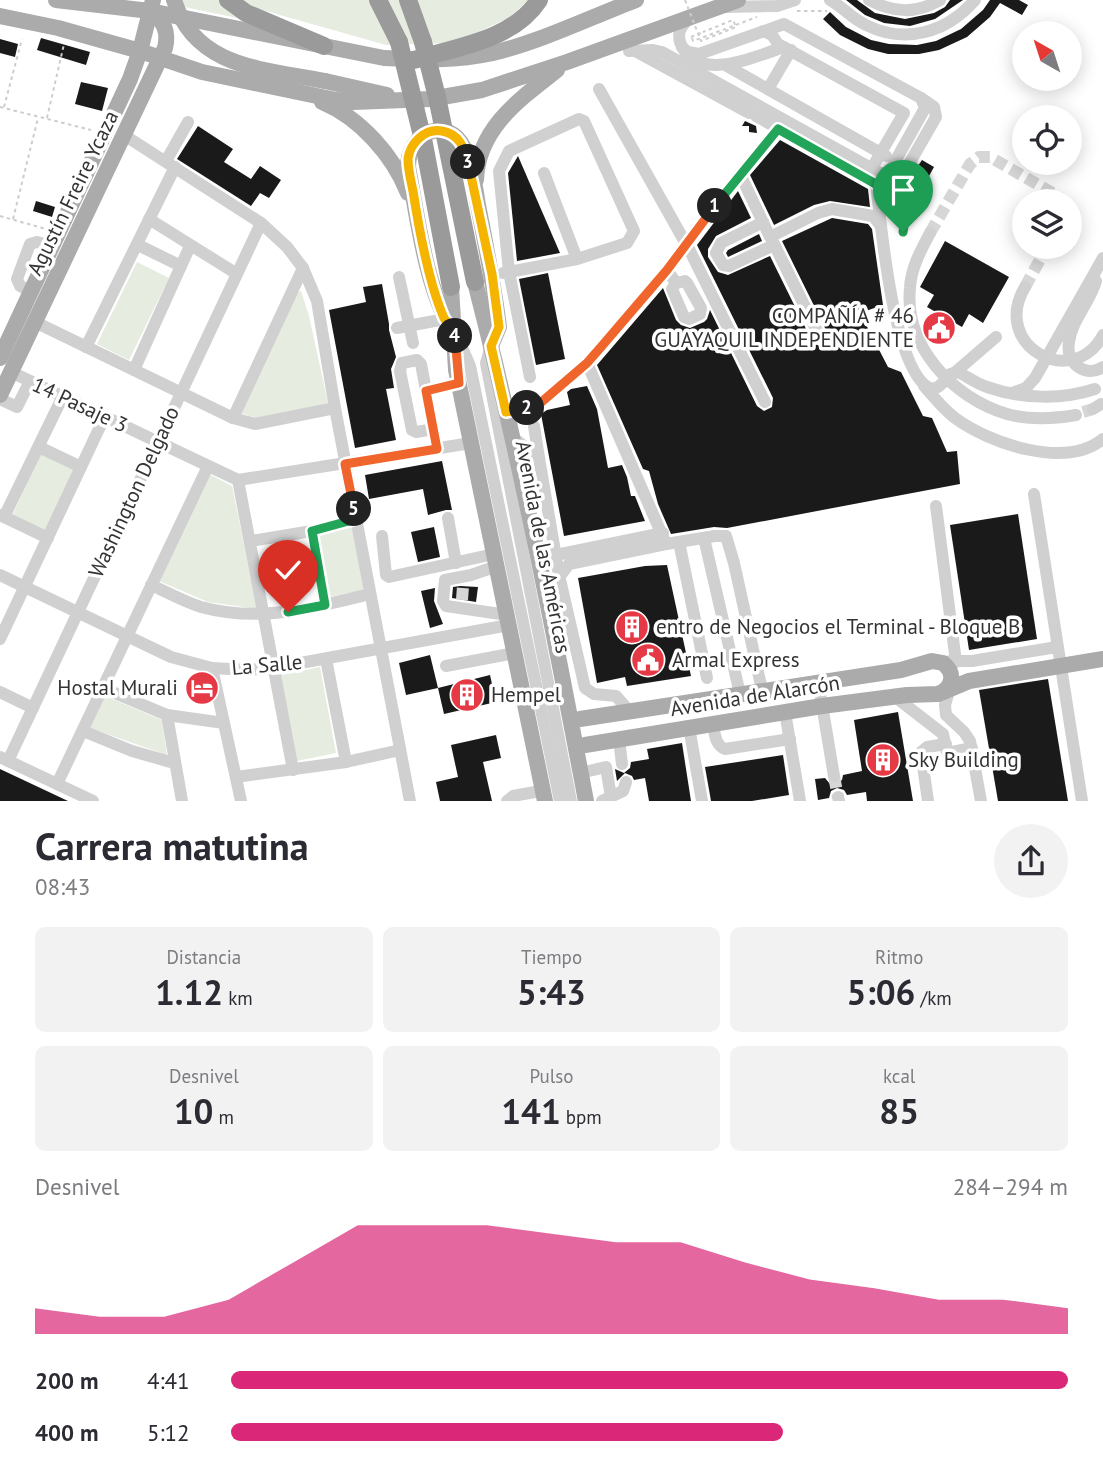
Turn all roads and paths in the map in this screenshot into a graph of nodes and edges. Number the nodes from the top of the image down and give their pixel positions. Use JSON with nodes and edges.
{"nodes":[{"id":1,"x":174,"y":0,"type":"edge"},
{"id":2,"x":229,"y":0,"type":"edge"},
{"id":3,"x":378,"y":0,"type":"edge"},
{"id":4,"x":389,"y":0,"type":"edge"},
{"id":5,"x":408,"y":0,"type":"edge"},
{"id":6,"x":416,"y":0,"type":"edge"},
{"id":7,"x":539,"y":0,"type":"edge"},
{"id":8,"x":636,"y":0,"type":"edge"},
{"id":9,"x":685,"y":0,"type":"edge"},
{"id":10,"x":738,"y":0,"type":"edge"},
{"id":11,"x":795,"y":0,"type":"edge"},
{"id":12,"x":869,"y":0,"type":"edge"},
{"id":13,"x":940,"y":0,"type":"edge"},
{"id":14,"x":975,"y":0,"type":"edge"},
{"id":15,"x":65,"y":1,"type":"edge"},
{"id":16,"x":833,"y":2,"type":"edge"},
{"id":17,"x":151,"y":5,"type":"edge"},
{"id":18,"x":717,"y":7,"type":"junction"},
{"id":19,"x":788,"y":12,"type":"dead end"},
{"id":20,"x":0,"y":16,"type":"edge"},
{"id":21,"x":693,"y":16,"type":"junction"},
{"id":22,"x":762,"y":16,"type":"dead end"},
{"id":23,"x":0,"y":24,"type":"edge"},
{"id":24,"x":58,"y":28,"type":"junction"},
{"id":25,"x":763,"y":31,"type":"junction"},
{"id":26,"x":22,"y":39,"type":"dead end"},
{"id":27,"x":399,"y":42,"type":"junction"},
{"id":28,"x":422,"y":42,"type":"junction"},
{"id":29,"x":64,"y":44,"type":"dead end"},
{"id":30,"x":324,"y":46,"type":"junction"},
{"id":31,"x":682,"y":47,"type":"junction"},
{"id":32,"x":788,"y":49,"type":"junction"},
{"id":33,"x":141,"y":51,"type":"junction"},
{"id":34,"x":629,"y":51,"type":"junction"},
{"id":35,"x":588,"y":55,"type":"junction"},
{"id":36,"x":160,"y":58,"type":"junction"},
{"id":37,"x":414,"y":60,"type":"junction"},
{"id":38,"x":567,"y":62,"type":"junction"},
{"id":39,"x":727,"y":66,"type":"junction"},
{"id":40,"x":599,"y":89,"type":"dead end"},
{"id":41,"x":768,"y":89,"type":"junction"},
{"id":42,"x":293,"y":92,"type":"junction"},
{"id":43,"x":918,"y":97,"type":"junction"},
{"id":44,"x":407,"y":100,"type":"junction"},
{"id":45,"x":2,"y":107,"type":"edge"},
{"id":46,"x":904,"y":113,"type":"junction"},
{"id":47,"x":38,"y":117,"type":"junction"},
{"id":48,"x":47,"y":119,"type":"junction"},
{"id":49,"x":918,"y":121,"type":"junction"},
{"id":50,"x":188,"y":122,"type":"dead end"},
{"id":51,"x":778,"y":129,"type":"junction"},
{"id":52,"x":106,"y":134,"type":"junction"},
{"id":53,"x":124,"y":135,"type":"junction"},
{"id":54,"x":881,"y":153,"type":"junction"},
{"id":55,"x":895,"y":161,"type":"junction"},
{"id":56,"x":171,"y":164,"type":"junction"},
{"id":57,"x":544,"y":173,"type":"dead end"},
{"id":58,"x":740,"y":174,"type":"junction"},
{"id":59,"x":876,"y":175,"type":"junction"},
{"id":60,"x":476,"y":193,"type":"junction"},
{"id":61,"x":416,"y":212,"type":"junction"},
{"id":62,"x":0,"y":216,"type":"edge"},
{"id":63,"x":13,"y":219,"type":"junction"},
{"id":64,"x":149,"y":219,"type":"junction"},
{"id":65,"x":763,"y":222,"type":"junction"},
{"id":66,"x":261,"y":223,"type":"junction"},
{"id":67,"x":882,"y":227,"type":"junction"},
{"id":68,"x":903,"y":232,"type":"dead end"},
{"id":69,"x":930,"y":233,"type":"tunnel mouth"},
{"id":70,"x":56,"y":239,"type":"junction"},
{"id":71,"x":772,"y":241,"type":"junction"},
{"id":72,"x":138,"y":244,"type":"junction"},
{"id":73,"x":686,"y":244,"type":"junction"},
{"id":74,"x":190,"y":246,"type":"junction"},
{"id":75,"x":577,"y":259,"type":"junction"},
{"id":76,"x":1102,"y":261,"type":"edge"},
{"id":77,"x":181,"y":266,"type":"junction"},
{"id":78,"x":303,"y":268,"type":"junction"},
{"id":79,"x":667,"y":270,"type":"junction"},
{"id":80,"x":500,"y":273,"type":"junction"},
{"id":81,"x":237,"y":274,"type":"junction"},
{"id":82,"x":400,"y":277,"type":"dead end"},
{"id":83,"x":475,"y":282,"type":"joint"},
{"id":84,"x":676,"y":283,"type":"dead end"},
{"id":85,"x":451,"y":287,"type":"joint"},
{"id":86,"x":1025,"y":287,"type":"tunnel mouth"},
{"id":87,"x":35,"y":322,"type":"junction"},
{"id":88,"x":449,"y":325,"type":"junction"},
{"id":89,"x":403,"y":327,"type":"junction"},
{"id":90,"x":1103,"y":335,"type":"edge"},
{"id":91,"x":820,"y":337,"type":"dead end"},
{"id":92,"x":996,"y":337,"type":"dead end"},
{"id":93,"x":413,"y":342,"type":"dead end"},
{"id":94,"x":491,"y":346,"type":"junction"},
{"id":95,"x":86,"y":347,"type":"junction"},
{"id":96,"x":2,"y":349,"type":"edge"},
{"id":97,"x":587,"y":363,"type":"junction"},
{"id":98,"x":1103,"y":367,"type":"edge"},
{"id":99,"x":134,"y":370,"type":"junction"},
{"id":100,"x":11,"y":372,"type":"junction"},
{"id":101,"x":950,"y":374,"type":"junction"},
{"id":102,"x":530,"y":377,"type":"dead end"},
{"id":103,"x":30,"y":381,"type":"junction"},
{"id":104,"x":459,"y":383,"type":"junction"},
{"id":105,"x":924,"y":386,"type":"junction"},
{"id":106,"x":1095,"y":389,"type":"dead end"},
{"id":107,"x":426,"y":391,"type":"junction"},
{"id":108,"x":181,"y":393,"type":"junction"},
{"id":109,"x":1012,"y":393,"type":"junction"},
{"id":110,"x":63,"y":396,"type":"junction"},
{"id":111,"x":0,"y":397,"type":"edge"},
{"id":112,"x":765,"y":402,"type":"dead end"},
{"id":113,"x":335,"y":408,"type":"junction"},
{"id":114,"x":1088,"y":410,"type":"tunnel mouth"},
{"id":115,"x":506,"y":412,"type":"junction"},
{"id":116,"x":105,"y":416,"type":"junction"},
{"id":117,"x":233,"y":418,"type":"junction"},
{"id":118,"x":534,"y":426,"type":"dead end"},
{"id":119,"x":434,"y":429,"type":"junction"},
{"id":120,"x":511,"y":436,"type":"junction"},
{"id":121,"x":1103,"y":439,"type":"edge"},
{"id":122,"x":158,"y":442,"type":"junction"},
{"id":123,"x":471,"y":443,"type":"junction"},
{"id":124,"x":38,"y":447,"type":"junction"},
{"id":125,"x":437,"y":449,"type":"junction"},
{"id":126,"x":539,"y":458,"type":"junction"},
{"id":127,"x":345,"y":464,"type":"junction"},
{"id":128,"x":208,"y":466,"type":"junction"},
{"id":129,"x":81,"y":467,"type":"junction"},
{"id":130,"x":239,"y":480,"type":"junction"},
{"id":131,"x":1034,"y":494,"type":"dead end"},
{"id":132,"x":936,"y":506,"type":"dead end"},
{"id":133,"x":2,"y":516,"type":"edge"},
{"id":134,"x":448,"y":517,"type":"dead end"},
{"id":135,"x":356,"y":519,"type":"junction"},
{"id":136,"x":312,"y":531,"type":"junction"},
{"id":137,"x":382,"y":536,"type":"dead end"},
{"id":138,"x":48,"y":538,"type":"junction"},
{"id":139,"x":704,"y":538,"type":"junction"},
{"id":140,"x":669,"y":540,"type":"junction"},
{"id":141,"x":251,"y":541,"type":"junction"},
{"id":142,"x":556,"y":555,"type":"junction"},
{"id":143,"x":496,"y":560,"type":"junction"},
{"id":144,"x":456,"y":563,"type":"junction"},
{"id":145,"x":0,"y":575,"type":"edge"},
{"id":146,"x":559,"y":575,"type":"junction"},
{"id":147,"x":151,"y":585,"type":"junction"},
{"id":148,"x":25,"y":587,"type":"junction"},
{"id":149,"x":370,"y":594,"type":"junction"},
{"id":150,"x":545,"y":595,"type":"junction"},
{"id":151,"x":325,"y":605,"type":"junction"},
{"id":152,"x":78,"y":612,"type":"junction"},
{"id":153,"x":264,"y":614,"type":"junction"},
{"id":154,"x":508,"y":620,"type":"junction"},
{"id":155,"x":128,"y":636,"type":"junction"},
{"id":156,"x":0,"y":639,"type":"edge"},
{"id":157,"x":1057,"y":647,"type":"junction"},
{"id":158,"x":381,"y":649,"type":"junction"},
{"id":159,"x":515,"y":653,"type":"junction"},
{"id":160,"x":326,"y":659,"type":"junction"},
{"id":161,"x":1103,"y":659,"type":"edge"},
{"id":162,"x":932,"y":662,"type":"junction"},
{"id":163,"x":956,"y":662,"type":"junction"},
{"id":164,"x":446,"y":666,"type":"dead end"},
{"id":165,"x":1060,"y":666,"type":"junction"},
{"id":166,"x":212,"y":668,"type":"junction"},
{"id":167,"x":273,"y":668,"type":"junction"},
{"id":168,"x":707,"y":678,"type":"dead end"},
{"id":169,"x":818,"y":681,"type":"junction"},
{"id":170,"x":103,"y":688,"type":"junction"},
{"id":171,"x":762,"y":690,"type":"junction"},
{"id":172,"x":944,"y":690,"type":"junction"},
{"id":173,"x":0,"y":692,"type":"edge"},
{"id":174,"x":740,"y":694,"type":"junction"},
{"id":175,"x":894,"y":696,"type":"junction"},
{"id":176,"x":822,"y":706,"type":"junction"},
{"id":177,"x":33,"y":708,"type":"junction"},
{"id":178,"x":634,"y":711,"type":"junction"},
{"id":179,"x":785,"y":712,"type":"junction"},
{"id":180,"x":167,"y":715,"type":"junction"},
{"id":181,"x":576,"y":722,"type":"junction"},
{"id":182,"x":224,"y":723,"type":"junction"},
{"id":183,"x":713,"y":724,"type":"junction"},
{"id":184,"x":690,"y":727,"type":"junction"},
{"id":185,"x":83,"y":731,"type":"junction"},
{"id":186,"x":642,"y":734,"type":"junction"},
{"id":187,"x":619,"y":739,"type":"junction"},
{"id":188,"x":790,"y":739,"type":"junction"},
{"id":189,"x":946,"y":744,"type":"junction"},
{"id":190,"x":585,"y":745,"type":"junction"},
{"id":191,"x":972,"y":748,"type":"junction"},
{"id":192,"x":400,"y":750,"type":"junction"},
{"id":193,"x":4,"y":759,"type":"edge"},
{"id":194,"x":345,"y":762,"type":"junction"},
{"id":195,"x":174,"y":763,"type":"junction"},
{"id":196,"x":606,"y":767,"type":"junction"},
{"id":197,"x":293,"y":770,"type":"junction"},
{"id":198,"x":589,"y":771,"type":"junction"},
{"id":199,"x":834,"y":776,"type":"tunnel mouth"},
{"id":200,"x":236,"y":777,"type":"junction"},
{"id":201,"x":626,"y":782,"type":"dead end"},
{"id":202,"x":57,"y":784,"type":"junction"},
{"id":203,"x":539,"y":798,"type":"edge"},
{"id":204,"x":607,"y":799,"type":"edge"},
{"id":205,"x":93,"y":801,"type":"edge"},
{"id":206,"x":182,"y":801,"type":"edge"},
{"id":207,"x":241,"y":801,"type":"edge"},
{"id":208,"x":410,"y":801,"type":"edge"},
{"id":209,"x":508,"y":801,"type":"edge"},
{"id":210,"x":560,"y":801,"type":"edge"},
{"id":211,"x":571,"y":801,"type":"edge"},
{"id":212,"x":586,"y":801,"type":"edge"},
{"id":213,"x":594,"y":801,"type":"edge"},
{"id":214,"x":702,"y":801,"type":"edge"},
{"id":215,"x":800,"y":801,"type":"edge"},
{"id":216,"x":928,"y":801,"type":"edge"},
{"id":217,"x":981,"y":801,"type":"edge"},
{"id":218,"x":1082,"y":801,"type":"edge"}],
"edges":[{"from":1,"to":44,"type":"main road","bridge":true},
{"from":2,"to":30,"type":"highway"},
{"from":3,"to":27,"type":"highway"},
{"from":4,"to":27,"type":"highway"},
{"from":5,"to":28,"type":"highway"},
{"from":6,"to":28,"type":"highway"},
{"from":7,"to":37,"type":"highway"},
{"from":8,"to":37,"type":"main road"},
{"from":9,"to":22,"type":"path","bridge":true},
{"from":10,"to":18,"type":"main road"},
{"from":11,"to":18,"type":"street"},
{"from":12,"to":13,"type":"street"},
{"from":14,"to":16,"type":"street"},
{"from":15,"to":17,"type":"main road"},
{"from":16,"to":19,"type":"path"},
{"from":17,"to":30,"type":"main road"},
{"from":17,"to":33,"type":"main road","name":"Agustín Freire Ycaza"},
{"from":17,"to":36,"type":"main road","name":"Agustín Freire Ycaza"},
{"from":18,"to":21,"type":"main road"},
{"from":20,"to":24,"type":"main road"},
{"from":21,"to":31,"type":"street"},
{"from":21,"to":35,"type":"main road"},
{"from":23,"to":24,"type":"street"},
{"from":24,"to":33,"type":"main road"},
{"from":25,"to":31,"type":"street"},
{"from":25,"to":32,"type":"street"},
{"from":25,"to":43,"type":"street"},
{"from":26,"to":45,"type":"path"},
{"from":27,"to":85,"type":"highway","bridge":true},
{"from":28,"to":83,"type":"highway","bridge":true},
{"from":29,"to":48,"type":"path"},
{"from":30,"to":37,"type":"main road"},
{"from":31,"to":39,"type":"street"},
{"from":32,"to":39,"type":"street"},
{"from":32,"to":41,"type":"street"},
{"from":32,"to":46,"type":"street"},
{"from":33,"to":36,"type":"main road"},
{"from":33,"to":52,"type":"main road","name":"Agustín Freire Ycaza"},
{"from":34,"to":35,"type":"street"},
{"from":34,"to":51,"type":"street"},
{"from":34,"to":59,"type":"street"},
{"from":35,"to":38,"type":"main road"},
{"from":36,"to":42,"type":"main road"},
{"from":36,"to":53,"type":"main road","name":"Agustín Freire Ycaza"},
{"from":38,"to":44,"type":"main road"},
{"from":38,"to":60,"type":"main road"},
{"from":39,"to":41,"type":"street"},
{"from":40,"to":73,"type":"street"},
{"from":41,"to":54,"type":"street"},
{"from":42,"to":44,"type":"main road"},
{"from":42,"to":61,"type":"main road"},
{"from":43,"to":46,"type":"street"},
{"from":43,"to":49,"type":"street"},
{"from":43,"to":59,"type":"street"},
{"from":45,"to":47,"type":"path"},
{"from":46,"to":49,"type":"street"},
{"from":46,"to":54,"type":"street"},
{"from":47,"to":48,"type":"path"},
{"from":47,"to":63,"type":"path"},
{"from":48,"to":52,"type":"path"},
{"from":49,"to":55,"type":"street"},
{"from":50,"to":56,"type":"street"},
{"from":51,"to":58,"type":"street"},
{"from":51,"to":59,"type":"street"},
{"from":52,"to":70,"type":"main road","name":"Agustín Freire Ycaza"},
{"from":53,"to":56,"type":"street"},
{"from":53,"to":87,"type":"main road","name":"Agustín Freire Ycaza"},
{"from":54,"to":55,"type":"street"},
{"from":54,"to":59,"type":"street"},
{"from":55,"to":59,"type":"street"},
{"from":56,"to":64,"type":"street"},
{"from":56,"to":66,"type":"street"},
{"from":57,"to":75,"type":"street"},
{"from":58,"to":65,"type":"street"},
{"from":58,"to":73,"type":"street"},
{"from":59,"to":67,"type":"street"},
{"from":59,"to":68,"type":"street"},
{"from":60,"to":61,"type":"main road"},
{"from":60,"to":80,"type":"main road"},
{"from":61,"to":88,"type":"main road"},
{"from":62,"to":63,"type":"path"},
{"from":63,"to":70,"type":"path"},
{"from":64,"to":72,"type":"street"},
{"from":64,"to":74,"type":"street"},
{"from":65,"to":71,"type":"street"},
{"from":65,"to":71,"type":"street"},
{"from":66,"to":78,"type":"street"},
{"from":66,"to":81,"type":"street","name":"Washington Delgado"},
{"from":67,"to":71,"type":"street"},
{"from":67,"to":105,"type":"street"},
{"from":69,"to":114,"type":"street","bridge":true},
{"from":70,"to":96,"type":"main road","name":"Agustín Freire Ycaza"},
{"from":71,"to":91,"type":"street"},
{"from":72,"to":77,"type":"street"},
{"from":72,"to":95,"type":"street"},
{"from":73,"to":79,"type":"street"},
{"from":73,"to":112,"type":"street"},
{"from":74,"to":77,"type":"street"},
{"from":74,"to":81,"type":"street"},
{"from":75,"to":80,"type":"street"},
{"from":75,"to":80,"type":"street"},
{"from":76,"to":98,"type":"street"},
{"from":76,"to":109,"type":"street"},
{"from":77,"to":99,"type":"street"},
{"from":78,"to":113,"type":"street"},
{"from":78,"to":117,"type":"street"},
{"from":79,"to":84,"type":"street"},
{"from":79,"to":97,"type":"street"},
{"from":80,"to":94,"type":"main road"},
{"from":80,"to":102,"type":"street"},
{"from":81,"to":108,"type":"street","name":"Washington Delgado"},
{"from":82,"to":89,"type":"street"},
{"from":83,"to":94,"type":"main road"},
{"from":85,"to":88,"type":"main road"},
{"from":86,"to":90,"type":"street","bridge":true},
{"from":87,"to":95,"type":"street"},
{"from":87,"to":100,"type":"main road","name":"Agustín Freire Ycaza"},
{"from":88,"to":89,"type":"street"},
{"from":88,"to":104,"type":"main road"},
{"from":88,"to":210,"type":"street","name":"Avenida de las Américas"},
{"from":89,"to":93,"type":"street"},
{"from":92,"to":101,"type":"street"},
{"from":94,"to":115,"type":"main road","name":"Avenida de las Américas"},
{"from":94,"to":211,"type":"street","name":"Avenida de las Américas"},
{"from":95,"to":99,"type":"street"},
{"from":97,"to":115,"type":"street"},
{"from":97,"to":140,"type":"street"},
{"from":99,"to":108,"type":"street"},
{"from":100,"to":103,"type":"street","name":"14 Pasaje 3"},
{"from":100,"to":111,"type":"main road","name":"Agustín Freire Ycaza"},
{"from":101,"to":105,"type":"street"},
{"from":101,"to":109,"type":"street"},
{"from":103,"to":110,"type":"street","name":"14 Pasaje 3"},
{"from":103,"to":111,"type":"street"},
{"from":104,"to":107,"type":"street"},
{"from":104,"to":123,"type":"main road"},
{"from":105,"to":121,"type":"street"},
{"from":106,"to":109,"type":"street"},
{"from":107,"to":119,"type":"street"},
{"from":107,"to":119,"type":"street"},
{"from":108,"to":117,"type":"street"},
{"from":108,"to":122,"type":"street","name":"Washington Delgado"},
{"from":110,"to":116,"type":"street","name":"14 Pasaje 3"},
{"from":110,"to":124,"type":"street"},
{"from":113,"to":117,"type":"street"},
{"from":113,"to":127,"type":"street"},
{"from":115,"to":120,"type":"main road","name":"Avenida de las Américas"},
{"from":116,"to":122,"type":"street","name":"14 Pasaje 3"},
{"from":116,"to":129,"type":"street"},
{"from":118,"to":126,"type":"street"},
{"from":119,"to":125,"type":"street"},
{"from":120,"to":126,"type":"street"},
{"from":120,"to":150,"type":"main road","name":"Avenida de las Américas"},
{"from":122,"to":128,"type":"street","name":"14 Pasaje 3"},
{"from":122,"to":152,"type":"street","name":"Washington Delgado"},
{"from":123,"to":125,"type":"street"},
{"from":123,"to":143,"type":"main road"},
{"from":124,"to":129,"type":"street"},
{"from":124,"to":133,"type":"street"},
{"from":125,"to":127,"type":"street"},
{"from":126,"to":142,"type":"street"},
{"from":127,"to":130,"type":"street"},
{"from":127,"to":135,"type":"street"},
{"from":128,"to":130,"type":"street","name":"14 Pasaje 3"},
{"from":128,"to":147,"type":"street"},
{"from":129,"to":138,"type":"street"},
{"from":130,"to":141,"type":"street"},
{"from":131,"to":157,"type":"street"},
{"from":132,"to":163,"type":"street"},
{"from":133,"to":138,"type":"street"},
{"from":134,"to":144,"type":"street"},
{"from":135,"to":136,"type":"street"},
{"from":135,"to":149,"type":"street"},
{"from":136,"to":141,"type":"street"},
{"from":136,"to":151,"type":"street"},
{"from":137,"to":144,"type":"street"},
{"from":138,"to":148,"type":"street"},
{"from":139,"to":140,"type":"street"},
{"from":139,"to":171,"type":"street"},
{"from":139,"to":174,"type":"street"},
{"from":140,"to":142,"type":"street"},
{"from":140,"to":146,"type":"street"},
{"from":140,"to":168,"type":"street"},
{"from":141,"to":153,"type":"street"},
{"from":142,"to":146,"type":"street"},
{"from":143,"to":144,"type":"street"},
{"from":143,"to":154,"type":"main road"},
{"from":143,"to":154,"type":"street"},
{"from":145,"to":148,"type":"street","name":"La Salle"},
{"from":146,"to":150,"type":"street"},
{"from":146,"to":178,"type":"street"},
{"from":147,"to":153,"type":"street"},
{"from":147,"to":155,"type":"street"},
{"from":148,"to":152,"type":"street","name":"La Salle"},
{"from":148,"to":156,"type":"street"},
{"from":149,"to":151,"type":"street"},
{"from":149,"to":158,"type":"street"},
{"from":150,"to":181,"type":"main road","name":"Avenida de las Américas"},
{"from":151,"to":153,"type":"street"},
{"from":152,"to":155,"type":"street","name":"La Salle"},
{"from":152,"to":177,"type":"street","name":"Washington Delgado"},
{"from":153,"to":167,"type":"street"},
{"from":154,"to":158,"type":"street","name":"La Salle"},
{"from":154,"to":159,"type":"main road"},
{"from":155,"to":166,"type":"street","name":"La Salle"},
{"from":155,"to":170,"type":"street"},
{"from":157,"to":163,"type":"street","name":"Avenida de Alarcón"},
{"from":157,"to":165,"type":"street"},
{"from":158,"to":160,"type":"street","name":"La Salle"},
{"from":158,"to":192,"type":"street"},
{"from":159,"to":164,"type":"street"},
{"from":159,"to":203,"type":"main road"},
{"from":160,"to":167,"type":"street","name":"La Salle"},
{"from":160,"to":194,"type":"street"},
{"from":161,"to":165,"type":"main road","name":"Avenida de Alarcón"},
{"from":162,"to":163,"type":"street","name":"Avenida de Alarcón"},
{"from":162,"to":169,"type":"main road","name":"Avenida de Alarcón"},
{"from":162,"to":172,"type":"main road"},
{"from":162,"to":172,"type":"main road"},
{"from":165,"to":172,"type":"main road","name":"Avenida de Alarcón"},
{"from":165,"to":218,"type":"street"},
{"from":166,"to":167,"type":"street","name":"La Salle"},
{"from":166,"to":182,"type":"street"},
{"from":167,"to":197,"type":"street"},
{"from":169,"to":171,"type":"main road","name":"Avenida de Alarcón"},
{"from":169,"to":176,"type":"street"},
{"from":170,"to":180,"type":"street"},
{"from":170,"to":185,"type":"street"},
{"from":171,"to":174,"type":"main road","name":"Avenida de Alarcón"},
{"from":172,"to":175,"type":"main road","name":"Avenida de Alarcón"},
{"from":172,"to":191,"type":"street"},
{"from":173,"to":177,"type":"street"},
{"from":174,"to":178,"type":"main road","name":"Avenida de Alarcón"},
{"from":175,"to":176,"type":"main road","name":"Avenida de Alarcón"},
{"from":175,"to":189,"type":"street"},
{"from":176,"to":179,"type":"main road","name":"Avenida de Alarcón"},
{"from":176,"to":199,"type":"street"},
{"from":177,"to":193,"type":"street","name":"Washington Delgado"},
{"from":178,"to":181,"type":"main road","name":"Avenida de Alarcón"},
{"from":178,"to":186,"type":"main road"},
{"from":179,"to":183,"type":"main road","name":"Avenida de Alarcón"},
{"from":179,"to":188,"type":"street"},
{"from":180,"to":182,"type":"street"},
{"from":180,"to":195,"type":"street"},
{"from":181,"to":190,"type":"main road"},
{"from":181,"to":212,"type":"main road"},
{"from":182,"to":200,"type":"street"},
{"from":183,"to":184,"type":"main road","name":"Avenida de Alarcón"},
{"from":183,"to":188,"type":"street"},
{"from":184,"to":186,"type":"main road","name":"Avenida de Alarcón"},
{"from":184,"to":214,"type":"street"},
{"from":185,"to":195,"type":"street"},
{"from":185,"to":202,"type":"street"},
{"from":186,"to":187,"type":"main road","name":"Avenida de Alarcón"},
{"from":187,"to":190,"type":"main road","name":"Avenida de Alarcón"},
{"from":187,"to":196,"type":"street"},
{"from":188,"to":215,"type":"street"},
{"from":189,"to":191,"type":"street"},
{"from":189,"to":216,"type":"street"},
{"from":190,"to":198,"type":"main road"},
{"from":191,"to":217,"type":"street"},
{"from":192,"to":194,"type":"street"},
{"from":192,"to":208,"type":"street"},
{"from":193,"to":202,"type":"street"},
{"from":194,"to":197,"type":"street"},
{"from":195,"to":206,"type":"street"},
{"from":196,"to":198,"type":"street"},
{"from":196,"to":204,"type":"street"},
{"from":197,"to":200,"type":"street"},
{"from":198,"to":213,"type":"main road"},
{"from":200,"to":207,"type":"street"},
{"from":201,"to":204,"type":"street"},
{"from":202,"to":205,"type":"street"},
{"from":203,"to":209,"type":"street"}]}
